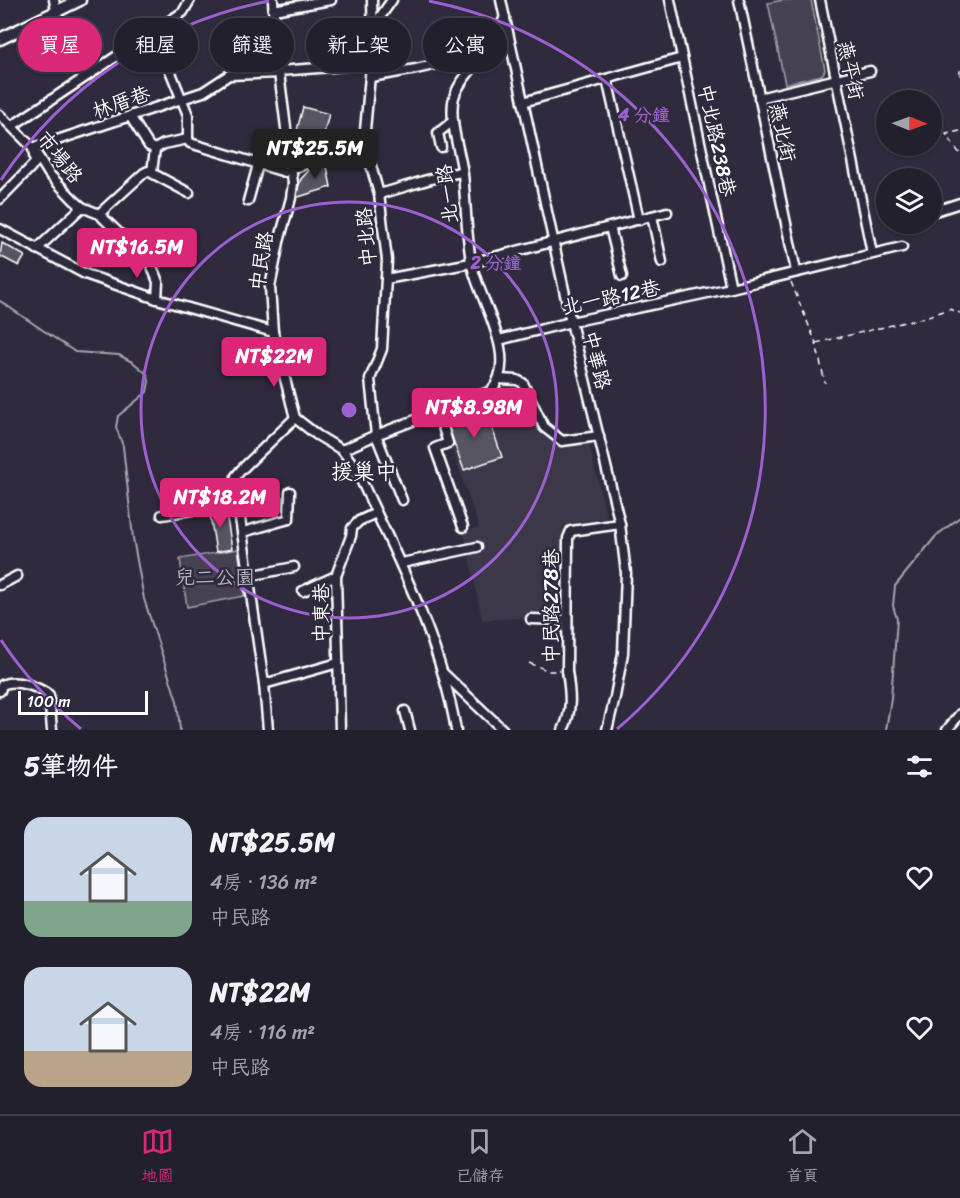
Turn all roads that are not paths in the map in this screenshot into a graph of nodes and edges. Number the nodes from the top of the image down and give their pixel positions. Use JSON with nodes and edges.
{"nodes":[{"id":1,"x":80,"y":0,"type":"edge"},
{"id":2,"x":190,"y":0,"type":"edge"},
{"id":3,"x":273,"y":0,"type":"edge"},
{"id":4,"x":331,"y":0,"type":"edge"},
{"id":5,"x":372,"y":0,"type":"edge"},
{"id":6,"x":392,"y":0,"type":"edge"},
{"id":7,"x":501,"y":0,"type":"edge"},
{"id":8,"x":670,"y":0,"type":"edge"},
{"id":9,"x":739,"y":0,"type":"edge"},
{"id":10,"x":820,"y":0,"type":"edge"},
{"id":11,"x":55,"y":5,"type":"edge"},
{"id":12,"x":273,"y":10,"type":"junction"},
{"id":13,"x":505,"y":16,"type":"joint"},
{"id":14,"x":274,"y":18,"type":"edge"},
{"id":15,"x":373,"y":18,"type":"edge"},
{"id":16,"x":379,"y":18,"type":"edge"},
{"id":17,"x":0,"y":39,"type":"edge"},
{"id":18,"x":682,"y":58,"type":"junction"},
{"id":19,"x":423,"y":67,"type":"edge"},
{"id":20,"x":870,"y":71,"type":"dead end"},
{"id":21,"x":170,"y":72,"type":"edge"},
{"id":22,"x":279,"y":72,"type":"joint"},
{"id":23,"x":371,"y":72,"type":"edge"},
{"id":24,"x":470,"y":72,"type":"edge"},
{"id":25,"x":371,"y":77,"type":"junction"},
{"id":26,"x":836,"y":78,"type":"junction"},
{"id":27,"x":607,"y":79,"type":"junction"},
{"id":28,"x":759,"y":98,"type":"junction"},
{"id":29,"x":181,"y":99,"type":"junction"},
{"id":30,"x":523,"y":102,"type":"junction"},
{"id":31,"x":0,"y":115,"type":"edge"},
{"id":32,"x":130,"y":116,"type":"junction"},
{"id":33,"x":453,"y":121,"type":"junction"},
{"id":34,"x":12,"y":126,"type":"junction"},
{"id":35,"x":188,"y":139,"type":"junction"},
{"id":36,"x":364,"y":141,"type":"junction"},
{"id":37,"x":441,"y":147,"type":"dead end"},
{"id":38,"x":33,"y":148,"type":"junction"},
{"id":39,"x":155,"y":149,"type":"junction"},
{"id":40,"x":258,"y":165,"type":"junction"},
{"id":41,"x":291,"y":171,"type":"junction"},
{"id":42,"x":152,"y":172,"type":"junction"},
{"id":43,"x":462,"y":172,"type":"junction"},
{"id":44,"x":189,"y":193,"type":"dead end"},
{"id":45,"x":379,"y":194,"type":"junction"},
{"id":46,"x":0,"y":199,"type":"edge"},
{"id":47,"x":248,"y":201,"type":"dead end"},
{"id":48,"x":960,"y":203,"type":"edge"},
{"id":49,"x":82,"y":207,"type":"junction"},
{"id":50,"x":942,"y":209,"type":"edge"},
{"id":51,"x":667,"y":212,"type":"dead end"},
{"id":52,"x":99,"y":214,"type":"junction"},
{"id":53,"x":652,"y":216,"type":"junction"},
{"id":54,"x":639,"y":220,"type":"junction"},
{"id":55,"x":610,"y":227,"type":"junction"},
{"id":56,"x":0,"y":229,"type":"edge"},
{"id":57,"x":554,"y":241,"type":"junction"},
{"id":58,"x":902,"y":247,"type":"dead end"},
{"id":59,"x":37,"y":249,"type":"junction"},
{"id":60,"x":872,"y":253,"type":"junction"},
{"id":61,"x":662,"y":262,"type":"dead end"},
{"id":62,"x":471,"y":263,"type":"junction"},
{"id":63,"x":792,"y":272,"type":"junction"},
{"id":64,"x":622,"y":276,"type":"dead end"},
{"id":65,"x":386,"y":279,"type":"junction"},
{"id":66,"x":731,"y":288,"type":"junction"},
{"id":67,"x":157,"y":299,"type":"junction"},
{"id":68,"x":571,"y":322,"type":"junction"},
{"id":69,"x":273,"y":332,"type":"junction"},
{"id":70,"x":499,"y":340,"type":"junction"},
{"id":71,"x":500,"y":379,"type":"junction"},
{"id":72,"x":438,"y":411,"type":"junction"},
{"id":73,"x":295,"y":418,"type":"junction"},
{"id":74,"x":376,"y":435,"type":"junction"},
{"id":75,"x":599,"y":436,"type":"junction"},
{"id":76,"x":342,"y":450,"type":"junction"},
{"id":77,"x":290,"y":492,"type":"dead end"},
{"id":78,"x":402,"y":500,"type":"dead end"},
{"id":79,"x":238,"y":502,"type":"junction"},
{"id":80,"x":376,"y":513,"type":"junction"},
{"id":81,"x":162,"y":515,"type":"dead end"},
{"id":82,"x":620,"y":524,"type":"junction"},
{"id":83,"x":463,"y":527,"type":"dead end"},
{"id":84,"x":243,"y":532,"type":"junction"},
{"id":85,"x":477,"y":547,"type":"dead end"},
{"id":86,"x":402,"y":563,"type":"junction"},
{"id":87,"x":294,"y":567,"type":"dead end"},
{"id":88,"x":17,"y":576,"type":"dead end"},
{"id":89,"x":249,"y":576,"type":"junction"},
{"id":90,"x":336,"y":576,"type":"junction"},
{"id":91,"x":0,"y":585,"type":"edge"},
{"id":92,"x":303,"y":591,"type":"dead end"},
{"id":93,"x":531,"y":619,"type":"dead end"},
{"id":94,"x":567,"y":620,"type":"junction"},
{"id":95,"x":338,"y":663,"type":"junction"},
{"id":96,"x":442,"y":672,"type":"junction"},
{"id":97,"x":264,"y":684,"type":"junction"},
{"id":98,"x":0,"y":691,"type":"edge"},
{"id":99,"x":405,"y":711,"type":"dead end"},
{"id":100,"x":960,"y":714,"type":"edge"},
{"id":101,"x":52,"y":730,"type":"edge"},
{"id":102,"x":268,"y":730,"type":"edge"},
{"id":103,"x":340,"y":730,"type":"edge"},
{"id":104,"x":410,"y":730,"type":"edge"},
{"id":105,"x":456,"y":730,"type":"edge"},
{"id":106,"x":503,"y":730,"type":"edge"},
{"id":107,"x":562,"y":730,"type":"edge"},
{"id":108,"x":607,"y":730,"type":"edge"},
{"id":109,"x":946,"y":730,"type":"edge"}],
"edges":[{"from":1,"to":11,"type":"main road"},
{"from":2,"to":34,"type":"street"},
{"from":3,"to":12,"type":"street","name":"中民路"},
{"from":4,"to":12,"type":"street"},
{"from":5,"to":15,"type":"street","name":"中北路"},
{"from":6,"to":16,"type":"street"},
{"from":7,"to":13,"type":"street","name":"中華路"},
{"from":8,"to":18,"type":"street","name":"中北路238巷"},
{"from":9,"to":28,"type":"street","name":"燕北街"},
{"from":10,"to":26,"type":"street","name":"燕平街"},
{"from":11,"to":17,"type":"main road"},
{"from":12,"to":14,"type":"street","name":"中民路"},
{"from":13,"to":30,"type":"street","name":"中華路"},
{"from":18,"to":27,"type":"street"},
{"from":18,"to":66,"type":"street","name":"中北路238巷"},
{"from":19,"to":25,"type":"street"},
{"from":20,"to":26,"type":"street"},
{"from":21,"to":29,"type":"street"},
{"from":22,"to":29,"type":"street","name":"林厝巷"},
{"from":22,"to":41,"type":"street","name":"中民路"},
{"from":23,"to":25,"type":"street","name":"中北路"},
{"from":24,"to":33,"type":"street","name":"北一路"},
{"from":25,"to":36,"type":"street","name":"中北路"},
{"from":26,"to":28,"type":"street"},
{"from":26,"to":60,"type":"street","name":"燕平街"},
{"from":27,"to":30,"type":"street"},
{"from":27,"to":54,"type":"street"},
{"from":28,"to":63,"type":"street","name":"燕北街"},
{"from":29,"to":32,"type":"street","name":"林厝巷"},
{"from":29,"to":35,"type":"street"},
{"from":30,"to":57,"type":"street","name":"中華路"},
{"from":31,"to":34,"type":"street","name":"市場路"},
{"from":32,"to":38,"type":"street","name":"林厝巷"},
{"from":32,"to":39,"type":"street"},
{"from":33,"to":37,"type":"street"},
{"from":33,"to":43,"type":"street","name":"北一路"},
{"from":34,"to":38,"type":"street","name":"市場路"},
{"from":35,"to":39,"type":"street"},
{"from":35,"to":40,"type":"street"},
{"from":36,"to":41,"type":"street"},
{"from":36,"to":45,"type":"street","name":"中北路"},
{"from":38,"to":46,"type":"street"},
{"from":38,"to":49,"type":"street","name":"市場路"},
{"from":39,"to":42,"type":"street"},
{"from":40,"to":41,"type":"street"},
{"from":40,"to":47,"type":"street"},
{"from":41,"to":69,"type":"street","name":"中民路"},
{"from":42,"to":44,"type":"street"},
{"from":42,"to":52,"type":"street"},
{"from":43,"to":45,"type":"street"},
{"from":43,"to":62,"type":"street","name":"北一路"},
{"from":45,"to":65,"type":"street","name":"中北路"},
{"from":48,"to":50,"type":"street"},
{"from":49,"to":52,"type":"street","name":"市場路"},
{"from":49,"to":59,"type":"street"},
{"from":51,"to":53,"type":"street"},
{"from":52,"to":67,"type":"street","name":"市場路"},
{"from":53,"to":54,"type":"street"},
{"from":53,"to":61,"type":"street"},
{"from":54,"to":55,"type":"street"},
{"from":55,"to":57,"type":"street"},
{"from":55,"to":64,"type":"street"},
{"from":56,"to":59,"type":"street"},
{"from":57,"to":62,"type":"street"},
{"from":57,"to":68,"type":"street","name":"中華路"},
{"from":58,"to":60,"type":"street","name":"北一路12巷"},
{"from":59,"to":67,"type":"street"},
{"from":60,"to":63,"type":"street","name":"北一路12巷"},
{"from":62,"to":65,"type":"street"},
{"from":62,"to":70,"type":"street","name":"北一路"},
{"from":63,"to":66,"type":"street","name":"北一路12巷"},
{"from":65,"to":74,"type":"street","name":"中北路"},
{"from":66,"to":68,"type":"street","name":"北一路12巷"},
{"from":67,"to":69,"type":"street"},
{"from":68,"to":70,"type":"street","name":"北一路12巷"},
{"from":68,"to":75,"type":"street","name":"中華路"},
{"from":69,"to":73,"type":"street","name":"中民路"},
{"from":70,"to":71,"type":"street","name":"北一路"},
{"from":71,"to":72,"type":"street"},
{"from":71,"to":75,"type":"street"},
{"from":72,"to":74,"type":"street"},
{"from":72,"to":83,"type":"street"},
{"from":73,"to":76,"type":"street"},
{"from":73,"to":79,"type":"street"},
{"from":74,"to":76,"type":"street"},
{"from":74,"to":78,"type":"street","name":"中北路"},
{"from":75,"to":82,"type":"street","name":"中華路"},
{"from":76,"to":80,"type":"street"},
{"from":77,"to":84,"type":"street"},
{"from":79,"to":81,"type":"street"},
{"from":79,"to":84,"type":"street"},
{"from":80,"to":86,"type":"street"},
{"from":80,"to":90,"type":"street","name":"中東巷"},
{"from":82,"to":94,"type":"street","name":"中民路278巷"},
{"from":82,"to":108,"type":"street","name":"中華路"},
{"from":84,"to":89,"type":"street"},
{"from":85,"to":86,"type":"street"},
{"from":86,"to":96,"type":"street"},
{"from":87,"to":89,"type":"street"},
{"from":88,"to":91,"type":"street"},
{"from":89,"to":97,"type":"street"},
{"from":90,"to":92,"type":"street"},
{"from":90,"to":95,"type":"street","name":"中東巷"},
{"from":93,"to":94,"type":"street"},
{"from":94,"to":107,"type":"street","name":"中民路278巷"},
{"from":95,"to":97,"type":"street"},
{"from":95,"to":103,"type":"street","name":"中東巷"},
{"from":96,"to":105,"type":"street"},
{"from":96,"to":106,"type":"street"},
{"from":97,"to":102,"type":"street"},
{"from":98,"to":101,"type":"street"},
{"from":99,"to":104,"type":"street"},
{"from":100,"to":109,"type":"street"}]}
